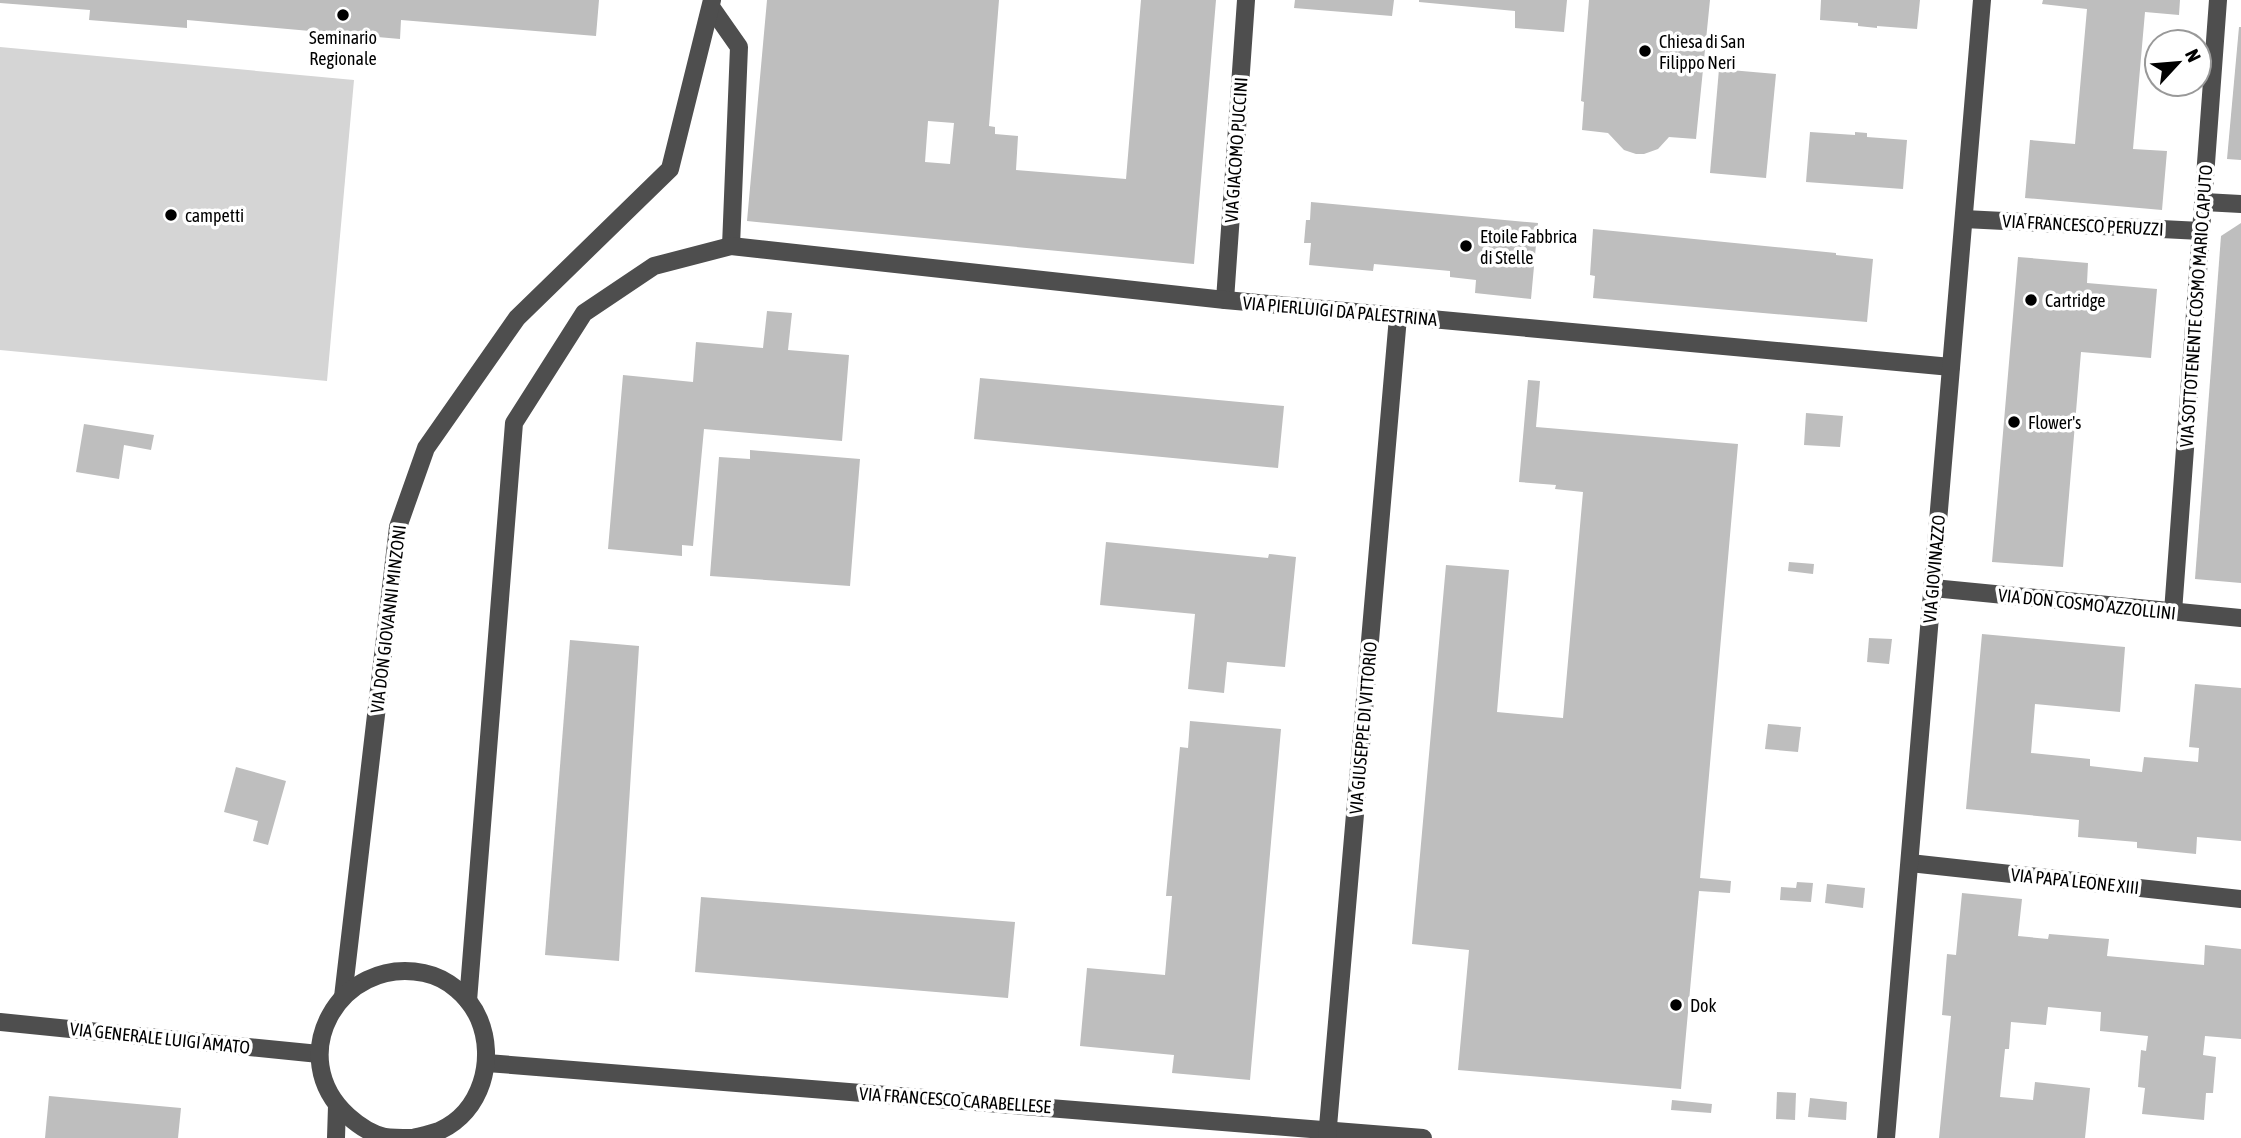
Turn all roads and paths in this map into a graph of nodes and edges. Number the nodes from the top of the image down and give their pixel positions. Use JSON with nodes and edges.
{"nodes":[{"id":1,"x":1246,"y":0,"type":"edge"},
{"id":2,"x":1982,"y":0,"type":"edge"},
{"id":3,"x":2218,"y":0,"type":"edge"},
{"id":4,"x":711,"y":4,"type":"edge"},
{"id":5,"x":2204,"y":202,"type":"junction"},
{"id":6,"x":2241,"y":204,"type":"edge"},
{"id":7,"x":1964,"y":219,"type":"junction"},
{"id":8,"x":2201,"y":231,"type":"junction"},
{"id":9,"x":731,"y":246,"type":"junction"},
{"id":10,"x":1225,"y":300,"type":"junction"},
{"id":11,"x":1398,"y":317,"type":"junction"},
{"id":12,"x":1951,"y":367,"type":"junction"},
{"id":13,"x":1933,"y":589,"type":"junction"},
{"id":14,"x":2173,"y":612,"type":"junction"},
{"id":15,"x":2241,"y":618,"type":"edge"},
{"id":16,"x":1910,"y":863,"type":"junction"},
{"id":17,"x":2241,"y":899,"type":"edge"},
{"id":18,"x":342,"y":997,"type":"junction"},
{"id":19,"x":468,"y":1001,"type":"junction"},
{"id":20,"x":0,"y":1021,"type":"edge"},
{"id":21,"x":319,"y":1054,"type":"junction"},
{"id":22,"x":487,"y":1063,"type":"junction"},
{"id":23,"x":337,"y":1106,"type":"junction"},
{"id":24,"x":453,"y":1129,"type":"edge"},
{"id":25,"x":1328,"y":1134,"type":"edge"},
{"id":26,"x":336,"y":1138,"type":"edge"},
{"id":27,"x":412,"y":1138,"type":"edge"},
{"id":28,"x":1423,"y":1138,"type":"edge"},
{"id":29,"x":1886,"y":1138,"type":"edge"}],
"edges":[{"from":1,"to":10,"type":"street","name":"VIA GIACOMO PUCCINI"},
{"from":2,"to":7,"type":"street","name":"VIA GIOVINAZZO"},
{"from":3,"to":5,"type":"street","name":"VIA SOTTOTENENTE COSMO MARIO CAPUTO"},
{"from":4,"to":9,"type":"street"},
{"from":4,"to":18,"type":"street","name":"VIA DON GIOVANNI MINZONI"},
{"from":5,"to":6,"type":"street"},
{"from":5,"to":8,"type":"street","name":"VIA SOTTOTENENTE COSMO MARIO CAPUTO"},
{"from":7,"to":8,"type":"street","name":"VIA FRANCESCO PERUZZI"},
{"from":7,"to":12,"type":"street","name":"VIA GIOVINAZZO"},
{"from":8,"to":14,"type":"street","name":"VIA SOTTOTENENTE COSMO MARIO CAPUTO"},
{"from":9,"to":10,"type":"street","name":"VIA PIERLUIGI DA PALESTRINA"},
{"from":9,"to":19,"type":"street"},
{"from":10,"to":11,"type":"street","name":"VIA PIERLUIGI DA PALESTRINA"},
{"from":11,"to":12,"type":"street","name":"VIA PIERLUIGI DA PALESTRINA"},
{"from":11,"to":25,"type":"street","name":"VIA GIUSEPPE DI VITTORIO"},
{"from":12,"to":13,"type":"street","name":"VIA GIOVINAZZO"},
{"from":13,"to":14,"type":"street","name":"VIA DON COSMO AZZOLLINI"},
{"from":13,"to":16,"type":"street","name":"VIA GIOVINAZZO"},
{"from":14,"to":15,"type":"street","name":"VIA DON COSMO AZZOLLINI"},
{"from":16,"to":17,"type":"street","name":"VIA PAPA LEONE XIII"},
{"from":16,"to":29,"type":"street","name":"VIA GIOVINAZZO"},
{"from":18,"to":19,"type":"street"},
{"from":18,"to":21,"type":"street"},
{"from":19,"to":22,"type":"street"},
{"from":20,"to":21,"type":"street","name":"VIA GENERALE LUIGI AMATO"},
{"from":21,"to":23,"type":"street"},
{"from":22,"to":24,"type":"street"},
{"from":22,"to":25,"type":"street","name":"VIA FRANCESCO CARABELLESE"},
{"from":23,"to":26,"type":"street"},
{"from":23,"to":27,"type":"street"},
{"from":24,"to":27,"type":"street"},
{"from":25,"to":28,"type":"street","name":"VIA FRANCESCO CARABELLESE"}]}
